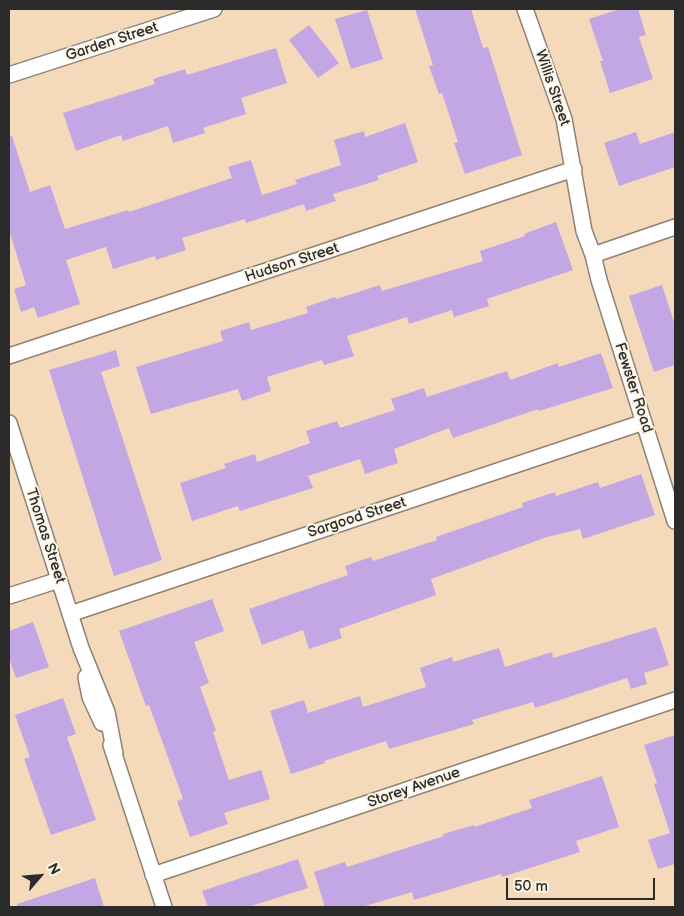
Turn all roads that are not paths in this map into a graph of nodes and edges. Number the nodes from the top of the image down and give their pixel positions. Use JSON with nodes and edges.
{"nodes":[{"id":1,"x":214,"y":9,"type":"edge"},
{"id":2,"x":525,"y":9,"type":"edge"},
{"id":3,"x":9,"y":75,"type":"edge"},
{"id":4,"x":574,"y":169,"type":"junction"},
{"id":5,"x":675,"y":227,"type":"edge"},
{"id":6,"x":593,"y":255,"type":"junction"},
{"id":7,"x":9,"y":356,"type":"edge"},
{"id":8,"x":644,"y":422,"type":"junction"},
{"id":9,"x":9,"y":423,"type":"edge"},
{"id":10,"x":675,"y":521,"type":"edge"},
{"id":11,"x":59,"y":580,"type":"junction"},
{"id":12,"x":9,"y":596,"type":"edge"},
{"id":13,"x":70,"y":614,"type":"junction"},
{"id":14,"x":675,"y":700,"type":"edge"},
{"id":15,"x":153,"y":875,"type":"junction"},
{"id":16,"x":164,"y":907,"type":"edge"}],
"edges":[{"from":1,"to":3,"type":"street","name":"Garden Street"},
{"from":2,"to":4,"type":"street","name":"Willis Street"},
{"from":4,"to":6,"type":"street","name":"Willis Street"},
{"from":4,"to":7,"type":"street","name":"Hudson Street"},
{"from":5,"to":6,"type":"street"},
{"from":6,"to":8,"type":"street","name":"Fewster Road"},
{"from":8,"to":10,"type":"street","name":"Fewster Road"},
{"from":8,"to":13,"type":"street","name":"Sargood Street"},
{"from":9,"to":11,"type":"street","name":"Thomas Street"},
{"from":11,"to":12,"type":"street"},
{"from":11,"to":13,"type":"street","name":"Thomas Street"},
{"from":13,"to":15,"type":"street","name":"Thomas Street"},
{"from":14,"to":15,"type":"street","name":"Storey Avenue"},
{"from":15,"to":16,"type":"street","name":"Thomas Street"}]}
